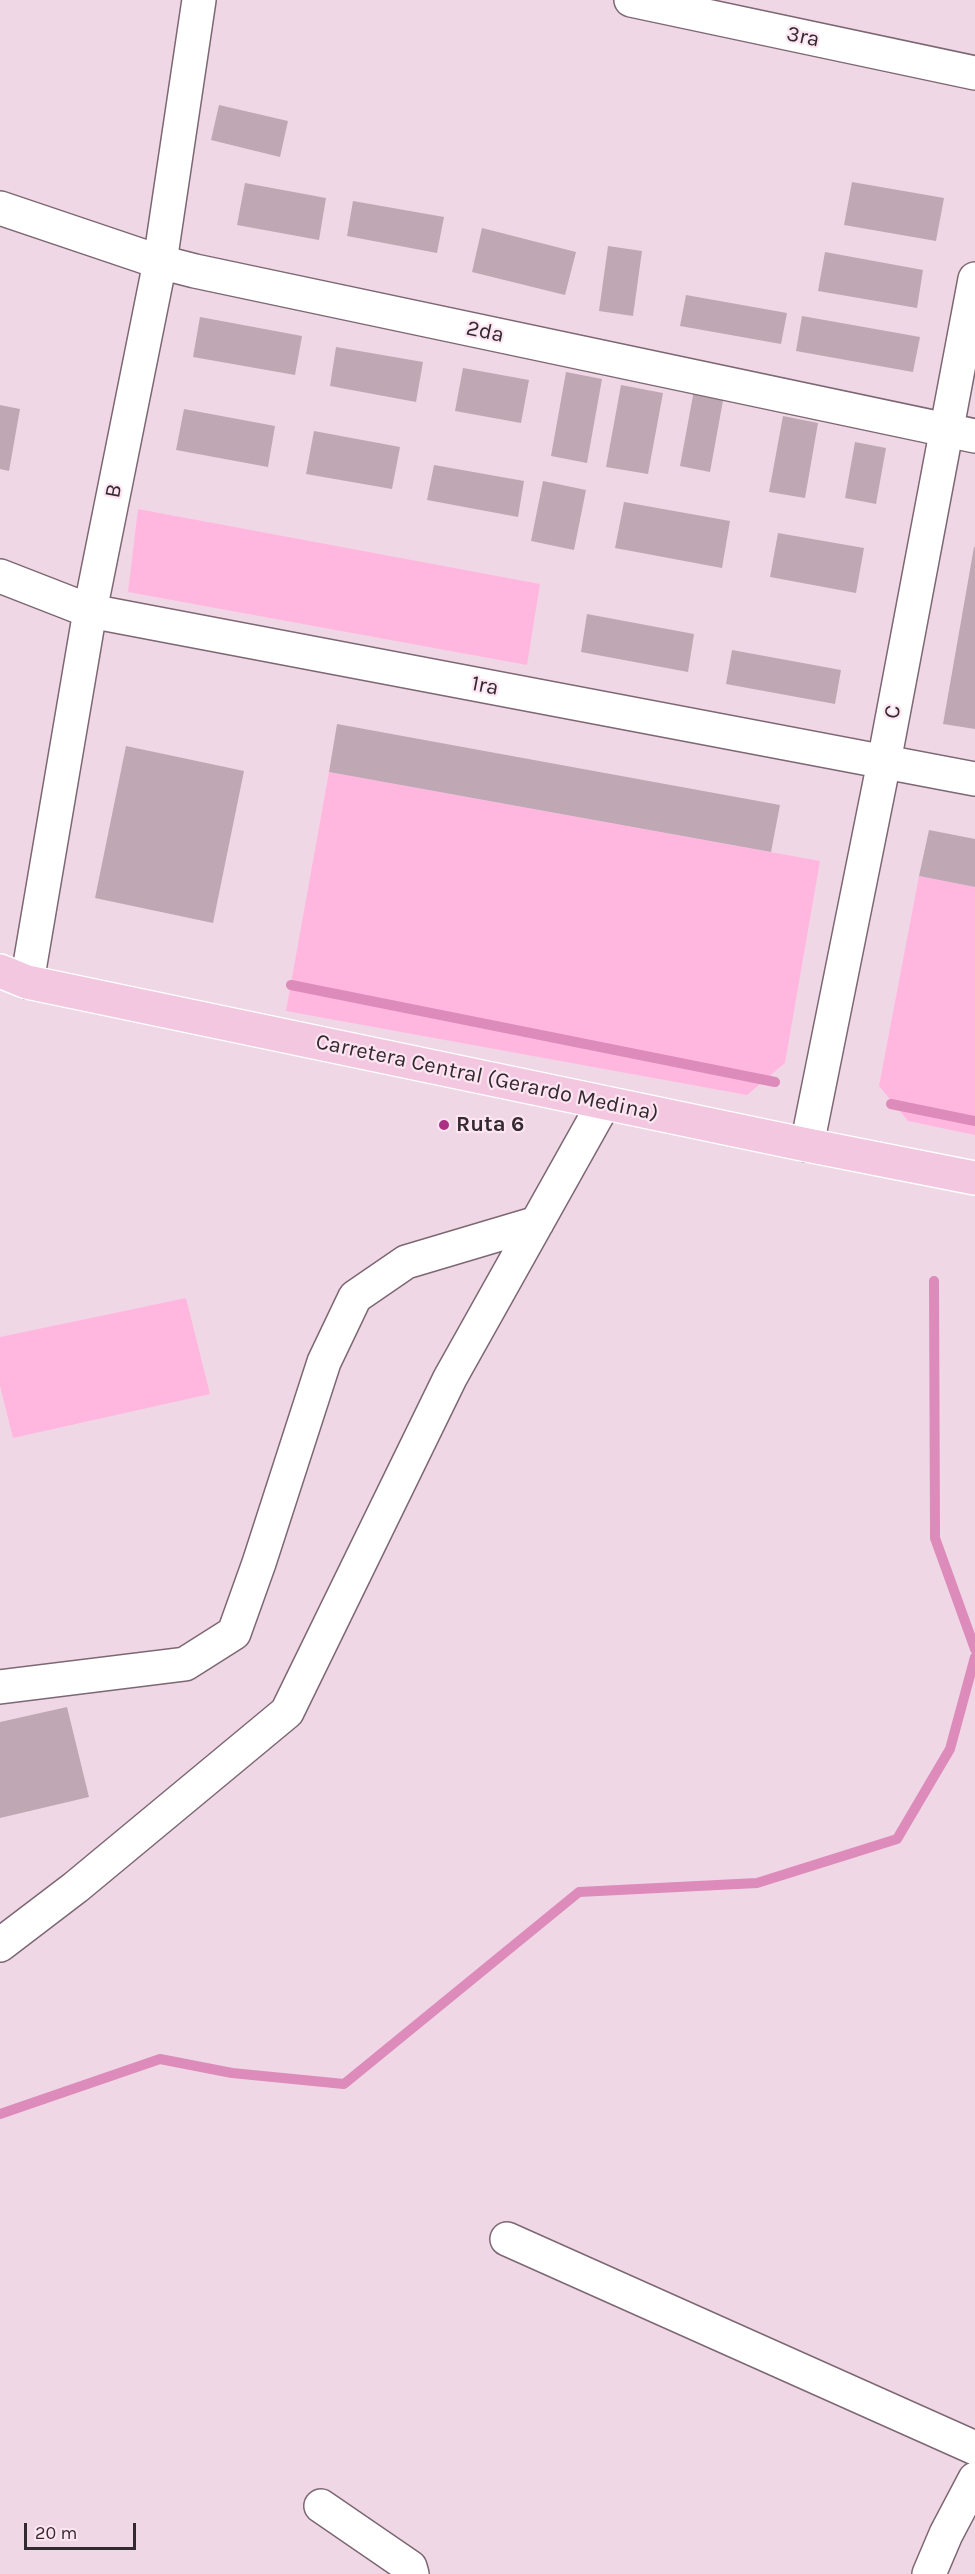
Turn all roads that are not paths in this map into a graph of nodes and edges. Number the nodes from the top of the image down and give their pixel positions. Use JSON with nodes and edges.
{"nodes":[{"id":1,"x":199,"y":0,"type":"edge"},
{"id":2,"x":631,"y":0,"type":"edge"},
{"id":3,"x":975,"y":73,"type":"edge"},
{"id":4,"x":0,"y":208,"type":"edge"},
{"id":5,"x":160,"y":262,"type":"junction"},
{"id":6,"x":975,"y":279,"type":"edge"},
{"id":7,"x":961,"y":433,"type":"edge"},
{"id":8,"x":0,"y":576,"type":"edge"},
{"id":9,"x":90,"y":611,"type":"junction"},
{"id":10,"x":884,"y":762,"type":"junction"},
{"id":11,"x":975,"y":779,"type":"edge"},
{"id":12,"x":14,"y":976,"type":"edge"},
{"id":13,"x":604,"y":1103,"type":"junction"},
{"id":14,"x":807,"y":1145,"type":"junction"},
{"id":15,"x":975,"y":1178,"type":"edge"},
{"id":16,"x":537,"y":1223,"type":"junction"},
{"id":17,"x":0,"y":1687,"type":"edge"},
{"id":18,"x":0,"y":1945,"type":"edge"},
{"id":19,"x":507,"y":2239,"type":"dead end"},
{"id":20,"x":975,"y":2448,"type":"edge"},
{"id":21,"x":975,"y":2479,"type":"edge"},
{"id":22,"x":321,"y":2506,"type":"dead end"},
{"id":23,"x":412,"y":2574,"type":"edge"},
{"id":24,"x":929,"y":2574,"type":"edge"}],
"edges":[{"from":1,"to":5,"type":"street","name":"B"},
{"from":2,"to":3,"type":"street","name":"3ra"},
{"from":4,"to":5,"type":"street","name":"2da"},
{"from":5,"to":7,"type":"street","name":"2da"},
{"from":5,"to":9,"type":"street","name":"B"},
{"from":6,"to":7,"type":"street","name":"C"},
{"from":7,"to":10,"type":"street","name":"C"},
{"from":8,"to":9,"type":"street","name":"1ra"},
{"from":9,"to":10,"type":"street","name":"1ra"},
{"from":9,"to":12,"type":"street","name":"B"},
{"from":10,"to":11,"type":"street","name":"1ra"},
{"from":10,"to":14,"type":"street","name":"C"},
{"from":12,"to":13,"type":"main road","name":"Carretera Central (Gerardo Medina)"},
{"from":13,"to":14,"type":"main road","name":"Carretera Central (Gerardo Medina)"},
{"from":13,"to":16,"type":"street"},
{"from":14,"to":15,"type":"main road","name":"Carretera Central (Gerardo Medina)"},
{"from":16,"to":17,"type":"street"},
{"from":16,"to":18,"type":"street"},
{"from":19,"to":20,"type":"street"},
{"from":21,"to":24,"type":"street"},
{"from":22,"to":23,"type":"street"}]}
